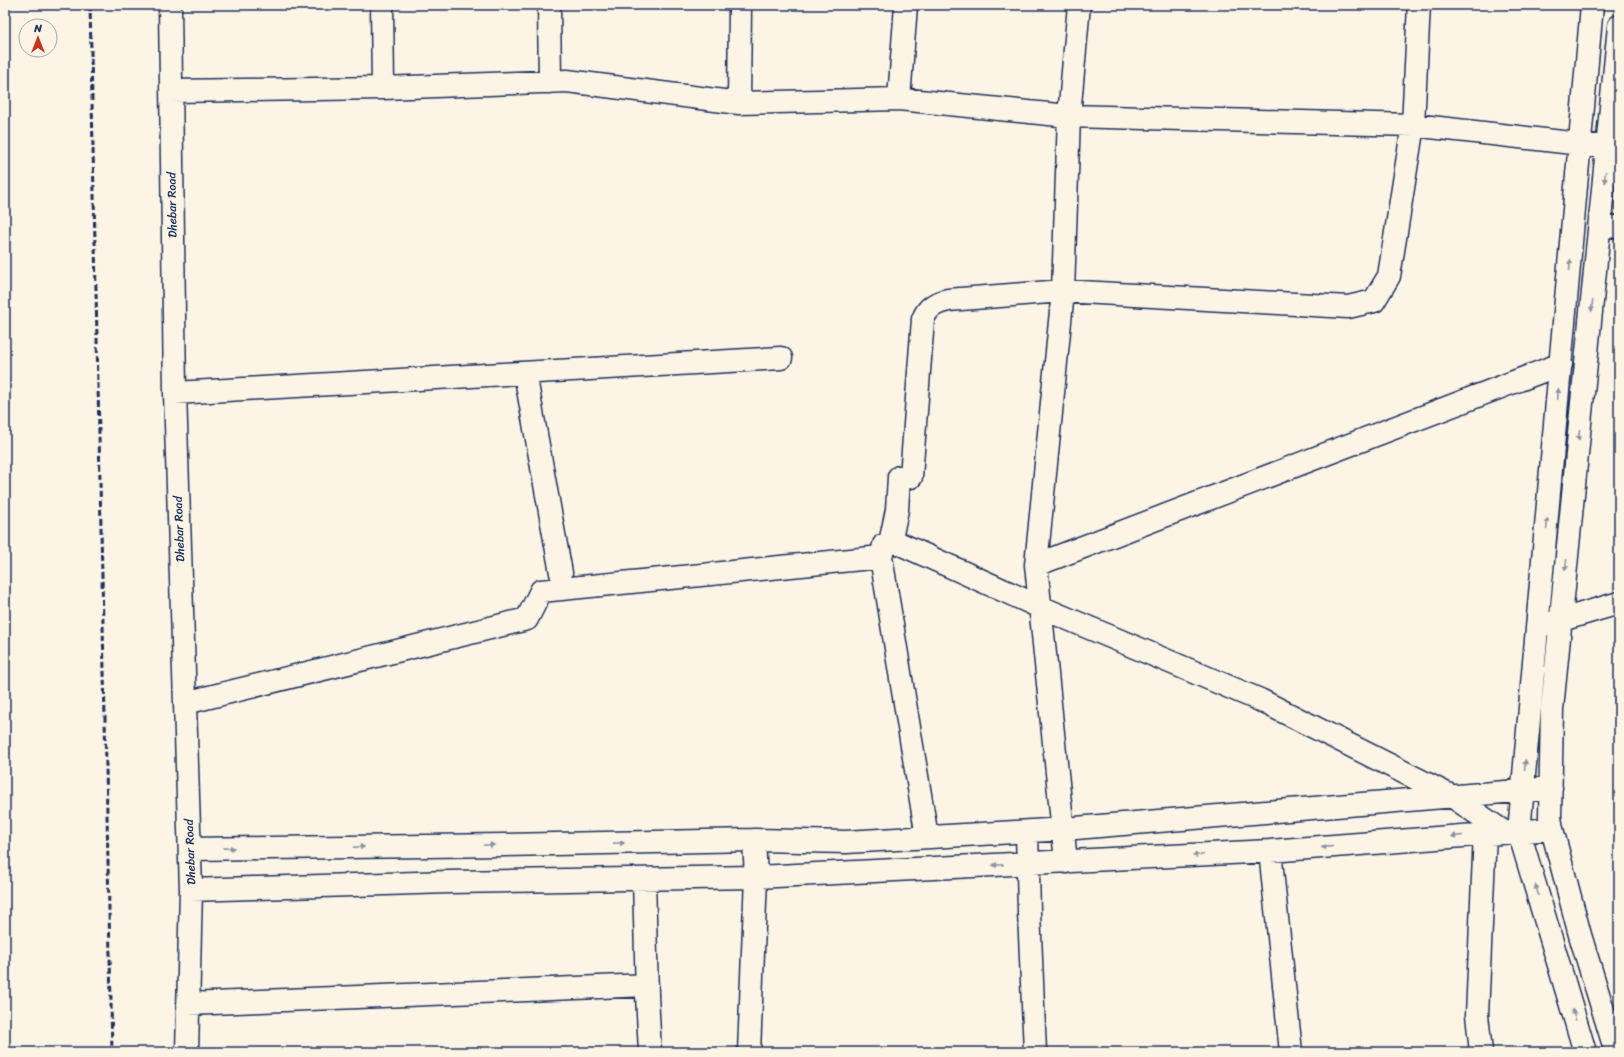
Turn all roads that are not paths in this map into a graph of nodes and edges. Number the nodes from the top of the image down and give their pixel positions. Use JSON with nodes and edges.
{"nodes":[{"id":1,"x":170,"y":5,"type":"edge"},
{"id":2,"x":382,"y":5,"type":"edge"},
{"id":3,"x":549,"y":5,"type":"edge"},
{"id":4,"x":740,"y":5,"type":"edge"},
{"id":5,"x":906,"y":5,"type":"edge"},
{"id":6,"x":1079,"y":5,"type":"edge"},
{"id":7,"x":1419,"y":5,"type":"edge"},
{"id":8,"x":1592,"y":5,"type":"edge"},
{"id":9,"x":1619,"y":26,"type":"edge"},
{"id":10,"x":550,"y":82,"type":"junction"},
{"id":11,"x":383,"y":88,"type":"junction"},
{"id":12,"x":171,"y":91,"type":"junction"},
{"id":13,"x":899,"y":100,"type":"junction"},
{"id":14,"x":738,"y":103,"type":"junction"},
{"id":15,"x":1069,"y":116,"type":"junction"},
{"id":16,"x":1413,"y":125,"type":"junction"},
{"id":17,"x":1580,"y":143,"type":"junction"},
{"id":18,"x":1607,"y":147,"type":"junction"},
{"id":19,"x":1609,"y":226,"type":"edge"},
{"id":20,"x":1063,"y":291,"type":"junction"},
{"id":21,"x":781,"y":358,"type":"dead end"},
{"id":22,"x":1561,"y":364,"type":"junction"},
{"id":23,"x":525,"y":373,"type":"junction"},
{"id":24,"x":175,"y":393,"type":"junction"},
{"id":25,"x":885,"y":550,"type":"junction"},
{"id":26,"x":1036,"y":565,"type":"junction"},
{"id":27,"x":561,"y":573,"type":"dead end"},
{"id":28,"x":1619,"y":603,"type":"edge"},
{"id":29,"x":1040,"y":607,"type":"junction"},
{"id":30,"x":1560,"y":621,"type":"junction"},
{"id":31,"x":1538,"y":628,"type":"junction"},
{"id":32,"x":185,"y":703,"type":"junction"},
{"id":33,"x":1551,"y":788,"type":"junction"},
{"id":34,"x":1523,"y":791,"type":"junction"},
{"id":35,"x":1453,"y":797,"type":"junction"},
{"id":36,"x":1064,"y":829,"type":"junction"},
{"id":37,"x":1552,"y":829,"type":"junction"},
{"id":38,"x":1027,"y":832,"type":"junction"},
{"id":39,"x":1503,"y":832,"type":"junction"},
{"id":40,"x":927,"y":837,"type":"junction"},
{"id":41,"x":754,"y":840,"type":"junction"},
{"id":42,"x":190,"y":849,"type":"junction"},
{"id":43,"x":1270,"y":851,"type":"junction"},
{"id":44,"x":1066,"y":862,"type":"junction"},
{"id":45,"x":1029,"y":864,"type":"junction"},
{"id":46,"x":756,"y":877,"type":"junction"},
{"id":47,"x":644,"y":879,"type":"junction"},
{"id":48,"x":191,"y":890,"type":"junction"},
{"id":49,"x":647,"y":985,"type":"junction"},
{"id":50,"x":188,"y":1004,"type":"junction"},
{"id":51,"x":187,"y":1052,"type":"edge"},
{"id":52,"x":650,"y":1052,"type":"edge"},
{"id":53,"x":749,"y":1052,"type":"edge"},
{"id":54,"x":1035,"y":1052,"type":"edge"},
{"id":55,"x":1291,"y":1052,"type":"edge"},
{"id":56,"x":1481,"y":1052,"type":"edge"},
{"id":57,"x":1585,"y":1052,"type":"edge"},
{"id":58,"x":1616,"y":1052,"type":"edge"}],
"edges":[{"from":1,"to":12,"type":"street","name":"Dhebar Road"},
{"from":2,"to":11,"type":"street"},
{"from":3,"to":10,"type":"street"},
{"from":4,"to":14,"type":"street"},
{"from":5,"to":13,"type":"street"},
{"from":6,"to":15,"type":"street"},
{"from":7,"to":16,"type":"street"},
{"from":8,"to":17,"type":"street"},
{"from":9,"to":18,"type":"street"},
{"from":10,"to":11,"type":"street"},
{"from":10,"to":14,"type":"street"},
{"from":11,"to":12,"type":"street"},
{"from":12,"to":24,"type":"street","name":"Dhebar Road"},
{"from":13,"to":14,"type":"street"},
{"from":13,"to":15,"type":"street"},
{"from":15,"to":16,"type":"street"},
{"from":15,"to":20,"type":"street"},
{"from":16,"to":17,"type":"street"},
{"from":16,"to":20,"type":"street"},
{"from":17,"to":18,"type":"street"},
{"from":22,"to":17,"type":"street","one_way":true},
{"from":18,"to":19,"type":"street","one_way":true},
{"from":19,"to":30,"type":"street","one_way":true},
{"from":20,"to":25,"type":"street"},
{"from":20,"to":26,"type":"street"},
{"from":21,"to":23,"type":"street"},
{"from":22,"to":26,"type":"street"},
{"from":31,"to":22,"type":"street","one_way":true},
{"from":23,"to":24,"type":"street"},
{"from":23,"to":27,"type":"street"},
{"from":24,"to":32,"type":"street","name":"Dhebar Road"},
{"from":25,"to":29,"type":"street"},
{"from":25,"to":32,"type":"street"},
{"from":25,"to":40,"type":"street"},
{"from":26,"to":29,"type":"street"},
{"from":28,"to":30,"type":"street"},
{"from":29,"to":35,"type":"street"},
{"from":29,"to":36,"type":"street"},
{"from":30,"to":31,"type":"street"},
{"from":30,"to":33,"type":"street"},
{"from":34,"to":31,"type":"street","one_way":true},
{"from":32,"to":42,"type":"street","name":"Dhebar Road"},
{"from":33,"to":34,"type":"street"},
{"from":33,"to":37,"type":"street"},
{"from":34,"to":35,"type":"street"},
{"from":34,"to":39,"type":"street"},
{"from":35,"to":36,"type":"street"},
{"from":35,"to":39,"type":"street"},
{"from":36,"to":38,"type":"street"},
{"from":36,"to":44,"type":"street"},
{"from":37,"to":39,"type":"street"},
{"from":37,"to":58,"type":"street"},
{"from":38,"to":40,"type":"street"},
{"from":38,"to":45,"type":"street"},
{"from":39,"to":43,"type":"street","one_way":true},
{"from":39,"to":56,"type":"street"},
{"from":57,"to":39,"type":"street","one_way":true},
{"from":40,"to":41,"type":"street"},
{"from":42,"to":41,"type":"street","one_way":true},
{"from":41,"to":46,"type":"street"},
{"from":42,"to":48,"type":"street","name":"Dhebar Road"},
{"from":43,"to":44,"type":"street","one_way":true},
{"from":43,"to":55,"type":"street"},
{"from":44,"to":45,"type":"street"},
{"from":45,"to":46,"type":"street","one_way":true},
{"from":45,"to":54,"type":"street"},
{"from":46,"to":47,"type":"street"},
{"from":46,"to":53,"type":"street"},
{"from":47,"to":48,"type":"street"},
{"from":47,"to":49,"type":"street"},
{"from":48,"to":50,"type":"street","name":"Dhebar Road"},
{"from":49,"to":50,"type":"street"},
{"from":49,"to":52,"type":"street"},
{"from":50,"to":51,"type":"street","name":"Dhebar Road"}]}
